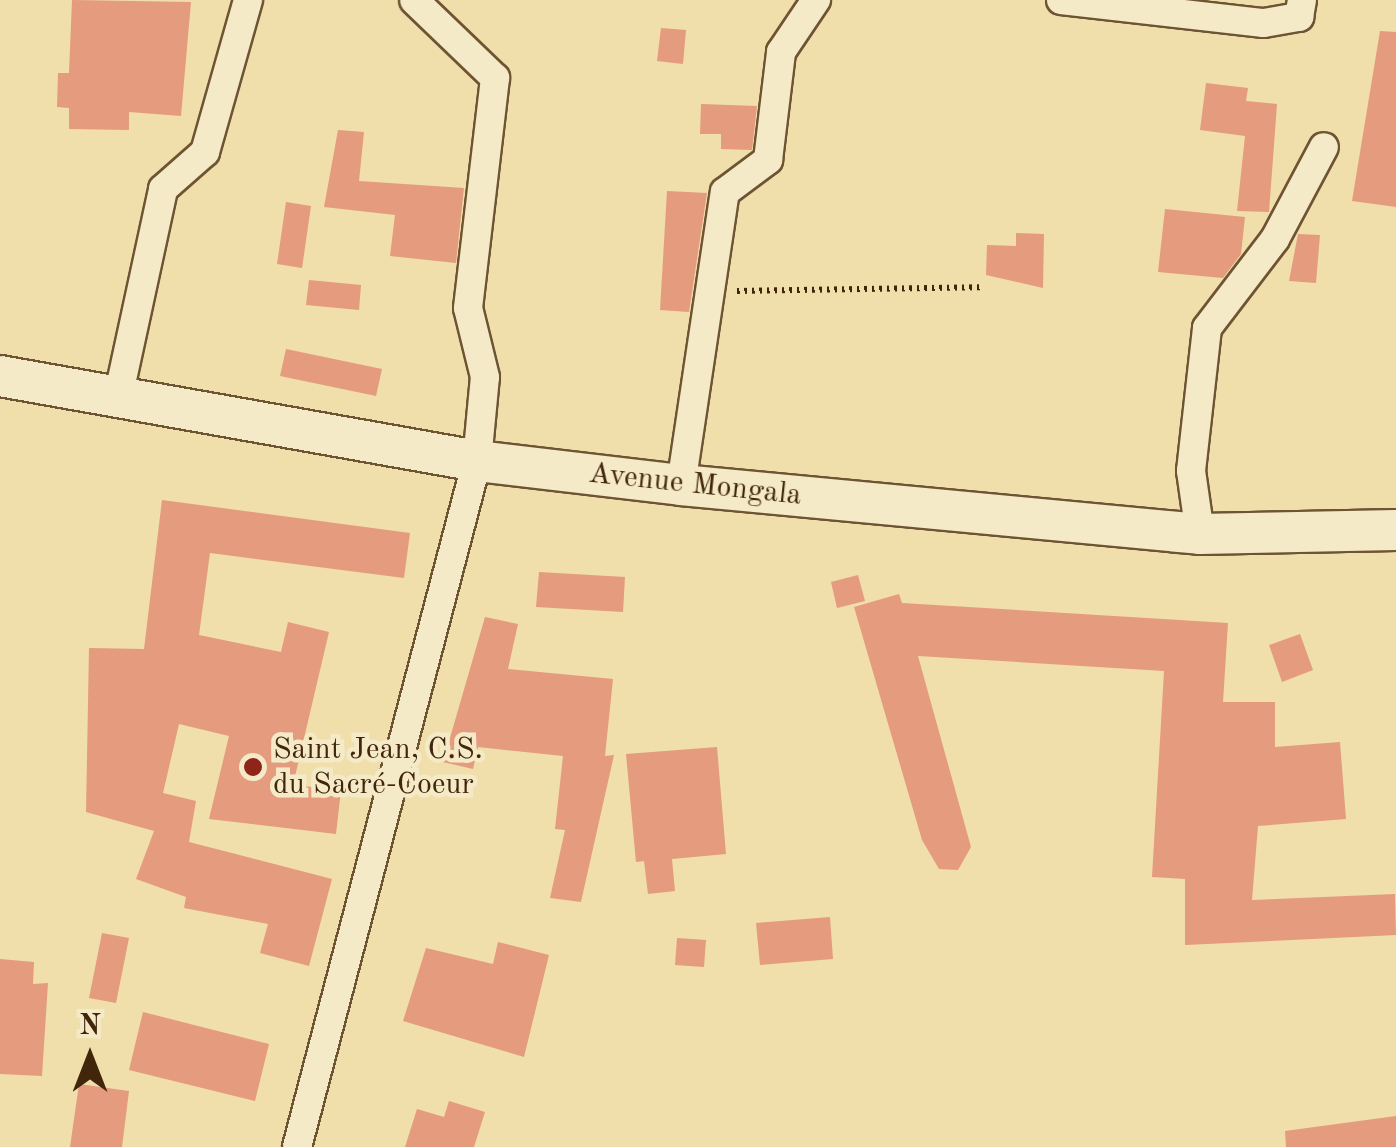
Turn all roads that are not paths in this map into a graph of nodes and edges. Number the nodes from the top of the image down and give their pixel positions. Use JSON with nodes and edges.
{"nodes":[{"id":1,"x":248,"y":0,"type":"edge"},
{"id":2,"x":414,"y":0,"type":"edge"},
{"id":3,"x":816,"y":0,"type":"edge"},
{"id":4,"x":1061,"y":0,"type":"edge"},
{"id":5,"x":1302,"y":0,"type":"edge"},
{"id":6,"x":1324,"y":147,"type":"dead end"},
{"id":7,"x":0,"y":376,"type":"edge"},
{"id":8,"x":118,"y":398,"type":"junction"},
{"id":9,"x":477,"y":461,"type":"junction"},
{"id":10,"x":681,"y":485,"type":"junction"},
{"id":11,"x":1396,"y":530,"type":"edge"},
{"id":12,"x":1200,"y":534,"type":"junction"},
{"id":13,"x":297,"y":1147,"type":"edge"}],
"edges":[{"from":1,"to":8,"type":"street"},
{"from":2,"to":9,"type":"street"},
{"from":3,"to":10,"type":"street"},
{"from":4,"to":5,"type":"street"},
{"from":6,"to":12,"type":"street"},
{"from":7,"to":8,"type":"street","name":"Avenue Mongala"},
{"from":8,"to":9,"type":"street","name":"Avenue Mongala"},
{"from":9,"to":10,"type":"street","name":"Avenue Mongala"},
{"from":9,"to":13,"type":"street"},
{"from":10,"to":12,"type":"street","name":"Avenue Mongala"},
{"from":11,"to":12,"type":"street","name":"Avenue Mongala"}]}
